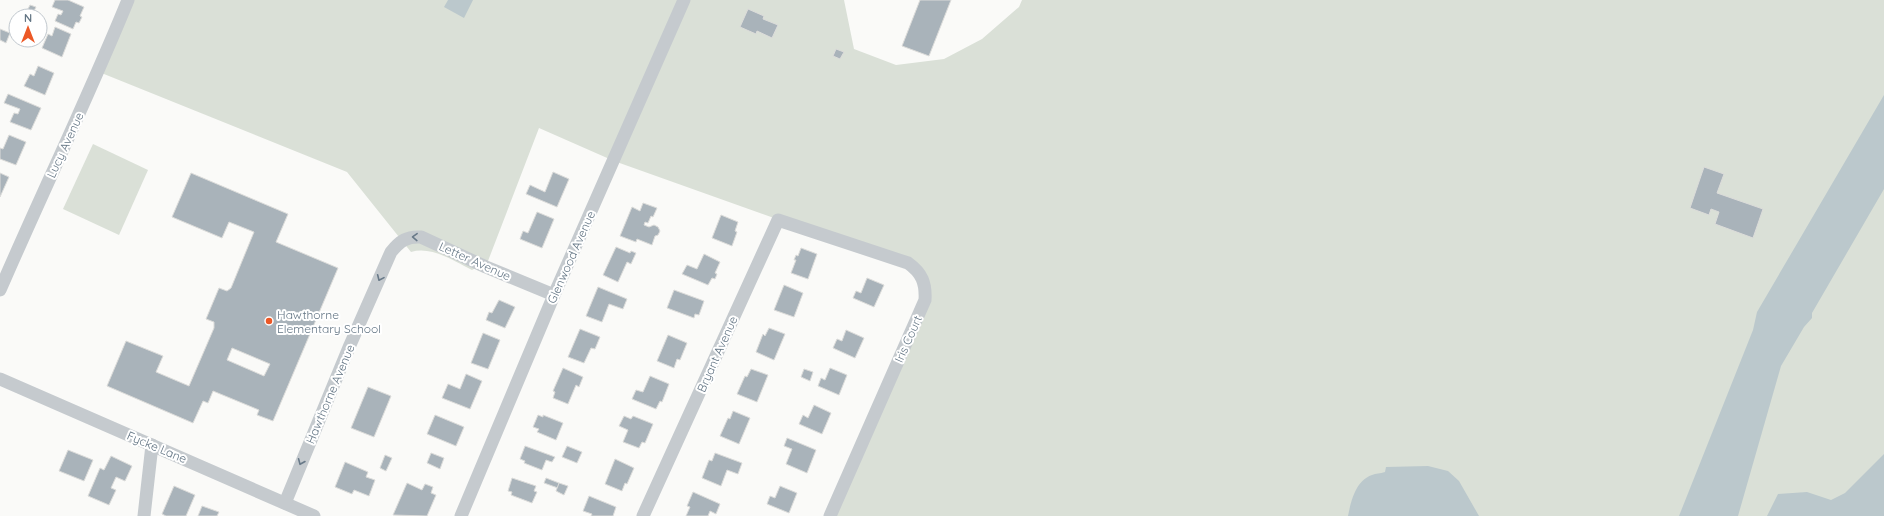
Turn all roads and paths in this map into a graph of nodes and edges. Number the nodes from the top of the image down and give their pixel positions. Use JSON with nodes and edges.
{"nodes":[{"id":1,"x":128,"y":0,"type":"edge"},
{"id":2,"x":684,"y":0,"type":"edge"},
{"id":3,"x":807,"y":229,"type":"joint"},
{"id":4,"x":397,"y":244,"type":"joint"},
{"id":5,"x":0,"y":290,"type":"edge"},
{"id":6,"x":554,"y":295,"type":"junction"},
{"id":7,"x":0,"y":379,"type":"edge"},
{"id":8,"x":152,"y":445,"type":"junction"},
{"id":9,"x":285,"y":503,"type":"junction"},
{"id":10,"x":144,"y":516,"type":"edge"},
{"id":11,"x":314,"y":516,"type":"edge"},
{"id":12,"x":461,"y":516,"type":"edge"},
{"id":13,"x":643,"y":516,"type":"edge"},
{"id":14,"x":830,"y":516,"type":"edge"}],
"edges":[{"from":1,"to":5,"type":"street","name":"Lucy Avenue"},
{"from":2,"to":6,"type":"street","name":"Glenwood Avenue"},
{"from":3,"to":13,"type":"street","name":"Bryant Avenue"},
{"from":3,"to":14,"type":"street","name":"Iris Court"},
{"from":6,"to":4,"type":"street","name":"Letter Avenue","one_way":true},
{"from":4,"to":9,"type":"street","name":"Hawthorne Avenue","one_way":true},
{"from":6,"to":12,"type":"street","name":"Glenwood Avenue"},
{"from":7,"to":8,"type":"street","name":"Fycke Lane"},
{"from":8,"to":9,"type":"street","name":"Fycke Lane"},
{"from":8,"to":10,"type":"street"},
{"from":9,"to":11,"type":"street","name":"Fycke Lane"}]}
